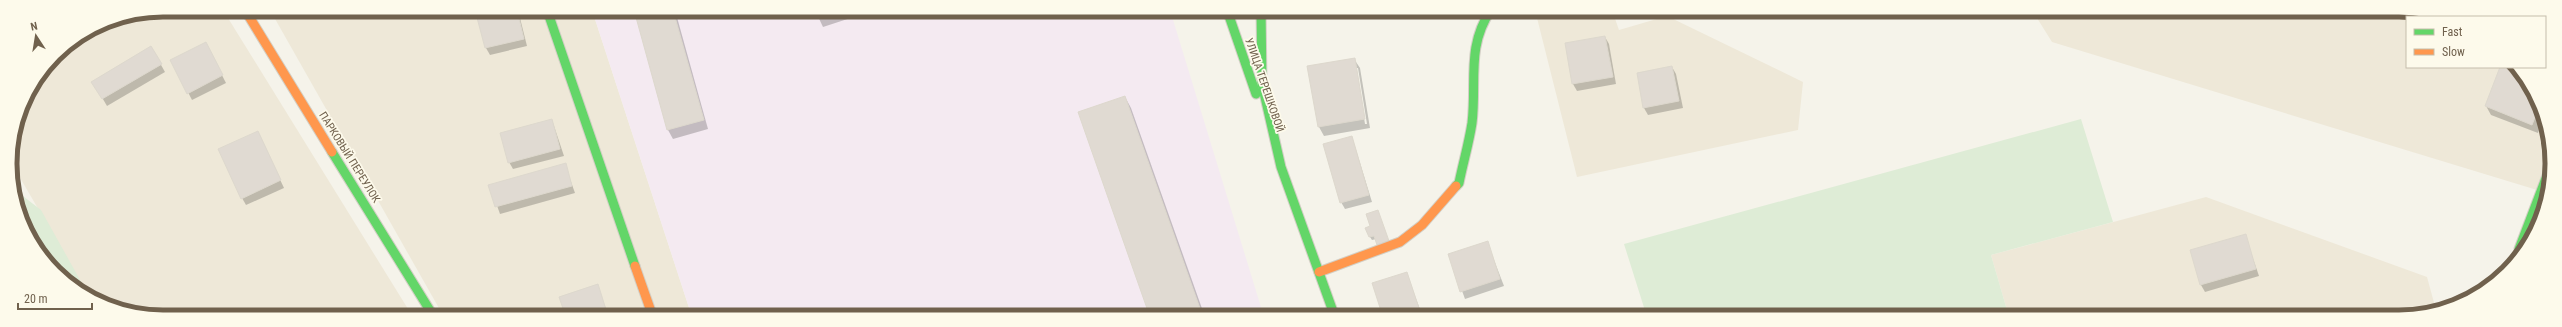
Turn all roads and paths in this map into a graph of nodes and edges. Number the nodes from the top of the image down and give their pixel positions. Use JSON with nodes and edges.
{"nodes":[{"id":1,"x":249,"y":17,"type":"edge"},
{"id":2,"x":549,"y":17,"type":"edge"},
{"id":3,"x":1228,"y":17,"type":"edge"},
{"id":4,"x":1260,"y":17,"type":"edge"},
{"id":5,"x":1486,"y":17,"type":"edge"},
{"id":6,"x":1281,"y":167,"type":"junction"},
{"id":7,"x":2544,"y":181,"type":"edge"},
{"id":8,"x":2521,"y":243,"type":"edge"},
{"id":9,"x":1319,"y":272,"type":"junction"},
{"id":10,"x":430,"y":310,"type":"edge"},
{"id":11,"x":651,"y":310,"type":"edge"},
{"id":12,"x":1333,"y":310,"type":"edge"}],
"edges":[{"from":1,"to":10,"type":"street","name":"ПАРКОВЫЙ ПЕРЕУЛОК"},
{"from":2,"to":11,"type":"street"},
{"from":3,"to":6,"type":"street","name":"УЛИЦА ТЕРЕШКОВОЙ"},
{"from":4,"to":6,"type":"street","name":"УЛИЦА ТЕРЕШКОВОЙ"},
{"from":5,"to":9,"type":"street"},
{"from":6,"to":9,"type":"street","name":"УЛИЦА ТЕРЕШКОВОЙ"},
{"from":7,"to":8,"type":"street"},
{"from":9,"to":12,"type":"street","name":"УЛИЦА ТЕРЕШКОВОЙ"}]}
